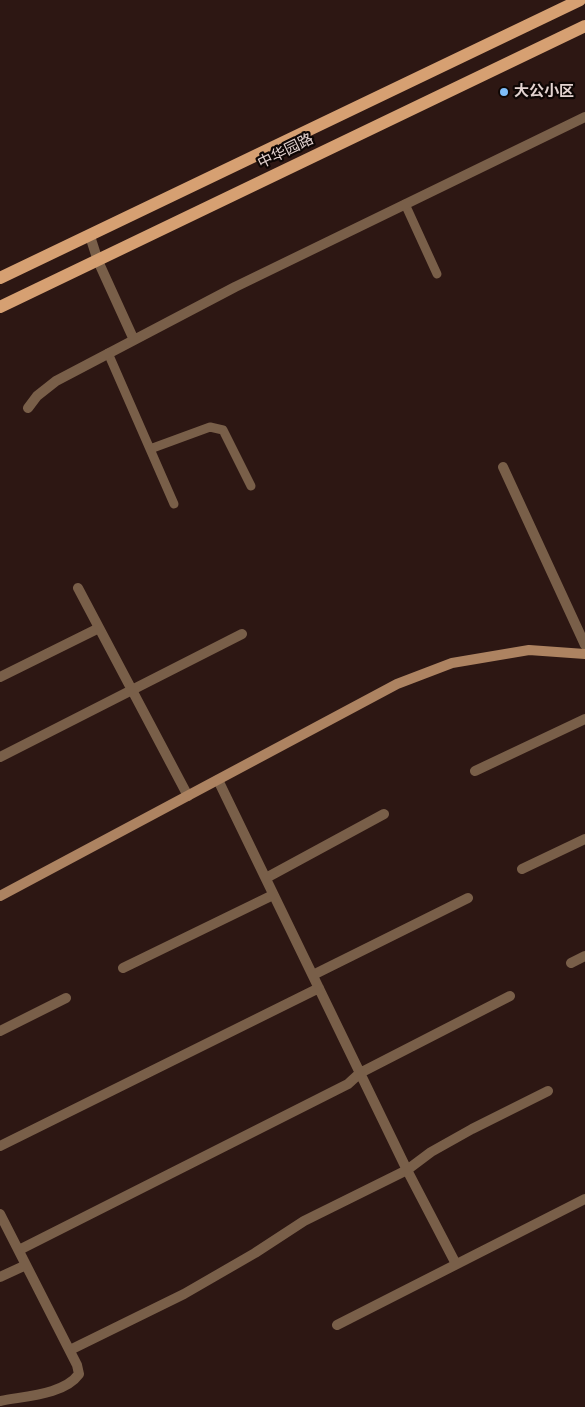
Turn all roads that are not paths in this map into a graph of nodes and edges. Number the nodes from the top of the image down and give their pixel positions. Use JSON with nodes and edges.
{"nodes":[{"id":1,"x":580,"y":0,"type":"edge"},
{"id":2,"x":585,"y":26,"type":"edge"},
{"id":3,"x":585,"y":117,"type":"edge"},
{"id":4,"x":405,"y":204,"type":"junction"},
{"id":5,"x":90,"y":236,"type":"junction"},
{"id":6,"x":98,"y":261,"type":"junction"},
{"id":7,"x":437,"y":274,"type":"dead end"},
{"id":8,"x":0,"y":278,"type":"edge"},
{"id":9,"x":0,"y":307,"type":"edge"},
{"id":10,"x":134,"y":340,"type":"junction"},
{"id":11,"x":108,"y":353,"type":"junction"},
{"id":12,"x":28,"y":408,"type":"dead end"},
{"id":13,"x":150,"y":449,"type":"junction"},
{"id":14,"x":503,"y":467,"type":"dead end"},
{"id":15,"x":252,"y":486,"type":"dead end"},
{"id":16,"x":174,"y":504,"type":"dead end"},
{"id":17,"x":78,"y":588,"type":"dead end"},
{"id":18,"x":99,"y":628,"type":"junction"},
{"id":19,"x":242,"y":634,"type":"dead end"},
{"id":20,"x":585,"y":645,"type":"edge"},
{"id":21,"x":585,"y":654,"type":"edge"},
{"id":22,"x":0,"y":677,"type":"edge"},
{"id":23,"x":132,"y":690,"type":"junction"},
{"id":24,"x":585,"y":719,"type":"edge"},
{"id":25,"x":0,"y":757,"type":"edge"},
{"id":26,"x":475,"y":771,"type":"dead end"},
{"id":27,"x":218,"y":780,"type":"junction"},
{"id":28,"x":188,"y":796,"type":"junction"},
{"id":29,"x":384,"y":814,"type":"dead end"},
{"id":30,"x":585,"y":839,"type":"edge"},
{"id":31,"x":522,"y":869,"type":"dead end"},
{"id":32,"x":266,"y":878,"type":"junction"},
{"id":33,"x":274,"y":895,"type":"junction"},
{"id":34,"x":0,"y":896,"type":"edge"},
{"id":35,"x":468,"y":898,"type":"dead end"},
{"id":36,"x":585,"y":956,"type":"edge"},
{"id":37,"x":571,"y":962,"type":"dead end"},
{"id":38,"x":123,"y":968,"type":"dead end"},
{"id":39,"x":313,"y":975,"type":"junction"},
{"id":40,"x":319,"y":988,"type":"junction"},
{"id":41,"x":510,"y":996,"type":"dead end"},
{"id":42,"x":66,"y":998,"type":"dead end"},
{"id":43,"x":0,"y":1031,"type":"edge"},
{"id":44,"x":360,"y":1073,"type":"junction"},
{"id":45,"x":548,"y":1091,"type":"dead end"},
{"id":46,"x":0,"y":1146,"type":"edge"},
{"id":47,"x":408,"y":1170,"type":"junction"},
{"id":48,"x":585,"y":1199,"type":"edge"},
{"id":49,"x":0,"y":1214,"type":"edge"},
{"id":50,"x":18,"y":1250,"type":"junction"},
{"id":51,"x":456,"y":1264,"type":"junction"},
{"id":52,"x":26,"y":1265,"type":"junction"},
{"id":53,"x":0,"y":1277,"type":"edge"},
{"id":54,"x":337,"y":1325,"type":"dead end"},
{"id":55,"x":70,"y":1350,"type":"junction"},
{"id":56,"x":0,"y":1401,"type":"edge"}],
"edges":[{"from":1,"to":5,"type":"main road","name":"中华园路"},
{"from":2,"to":6,"type":"main road","name":"中华园路"},
{"from":3,"to":4,"type":"street"},
{"from":4,"to":7,"type":"lane"},
{"from":4,"to":10,"type":"street"},
{"from":5,"to":6,"type":"street"},
{"from":5,"to":8,"type":"main road","name":"中华园路"},
{"from":6,"to":9,"type":"main road","name":"中华园路"},
{"from":6,"to":10,"type":"street"},
{"from":10,"to":11,"type":"street"},
{"from":11,"to":12,"type":"street"},
{"from":11,"to":13,"type":"lane"},
{"from":13,"to":15,"type":"lane"},
{"from":13,"to":16,"type":"lane"},
{"from":14,"to":20,"type":"street"},
{"from":17,"to":18,"type":"street"},
{"from":18,"to":22,"type":"street"},
{"from":18,"to":23,"type":"street"},
{"from":19,"to":23,"type":"street"},
{"from":21,"to":27,"type":"street"},
{"from":23,"to":25,"type":"street"},
{"from":23,"to":28,"type":"street"},
{"from":24,"to":26,"type":"street"},
{"from":27,"to":28,"type":"street"},
{"from":27,"to":32,"type":"street"},
{"from":28,"to":34,"type":"street"},
{"from":29,"to":32,"type":"street"},
{"from":30,"to":31,"type":"street"},
{"from":32,"to":33,"type":"street"},
{"from":33,"to":38,"type":"street"},
{"from":33,"to":39,"type":"street"},
{"from":35,"to":39,"type":"street"},
{"from":36,"to":37,"type":"street"},
{"from":39,"to":40,"type":"street"},
{"from":40,"to":44,"type":"street"},
{"from":40,"to":46,"type":"street"},
{"from":41,"to":44,"type":"street"},
{"from":42,"to":43,"type":"street"},
{"from":44,"to":47,"type":"street"},
{"from":44,"to":50,"type":"street"},
{"from":45,"to":47,"type":"street"},
{"from":47,"to":51,"type":"street"},
{"from":47,"to":55,"type":"street"},
{"from":48,"to":51,"type":"street"},
{"from":49,"to":50,"type":"street"},
{"from":50,"to":52,"type":"street"},
{"from":51,"to":54,"type":"street"},
{"from":52,"to":53,"type":"street"},
{"from":52,"to":55,"type":"street"},
{"from":55,"to":56,"type":"street"}]}
